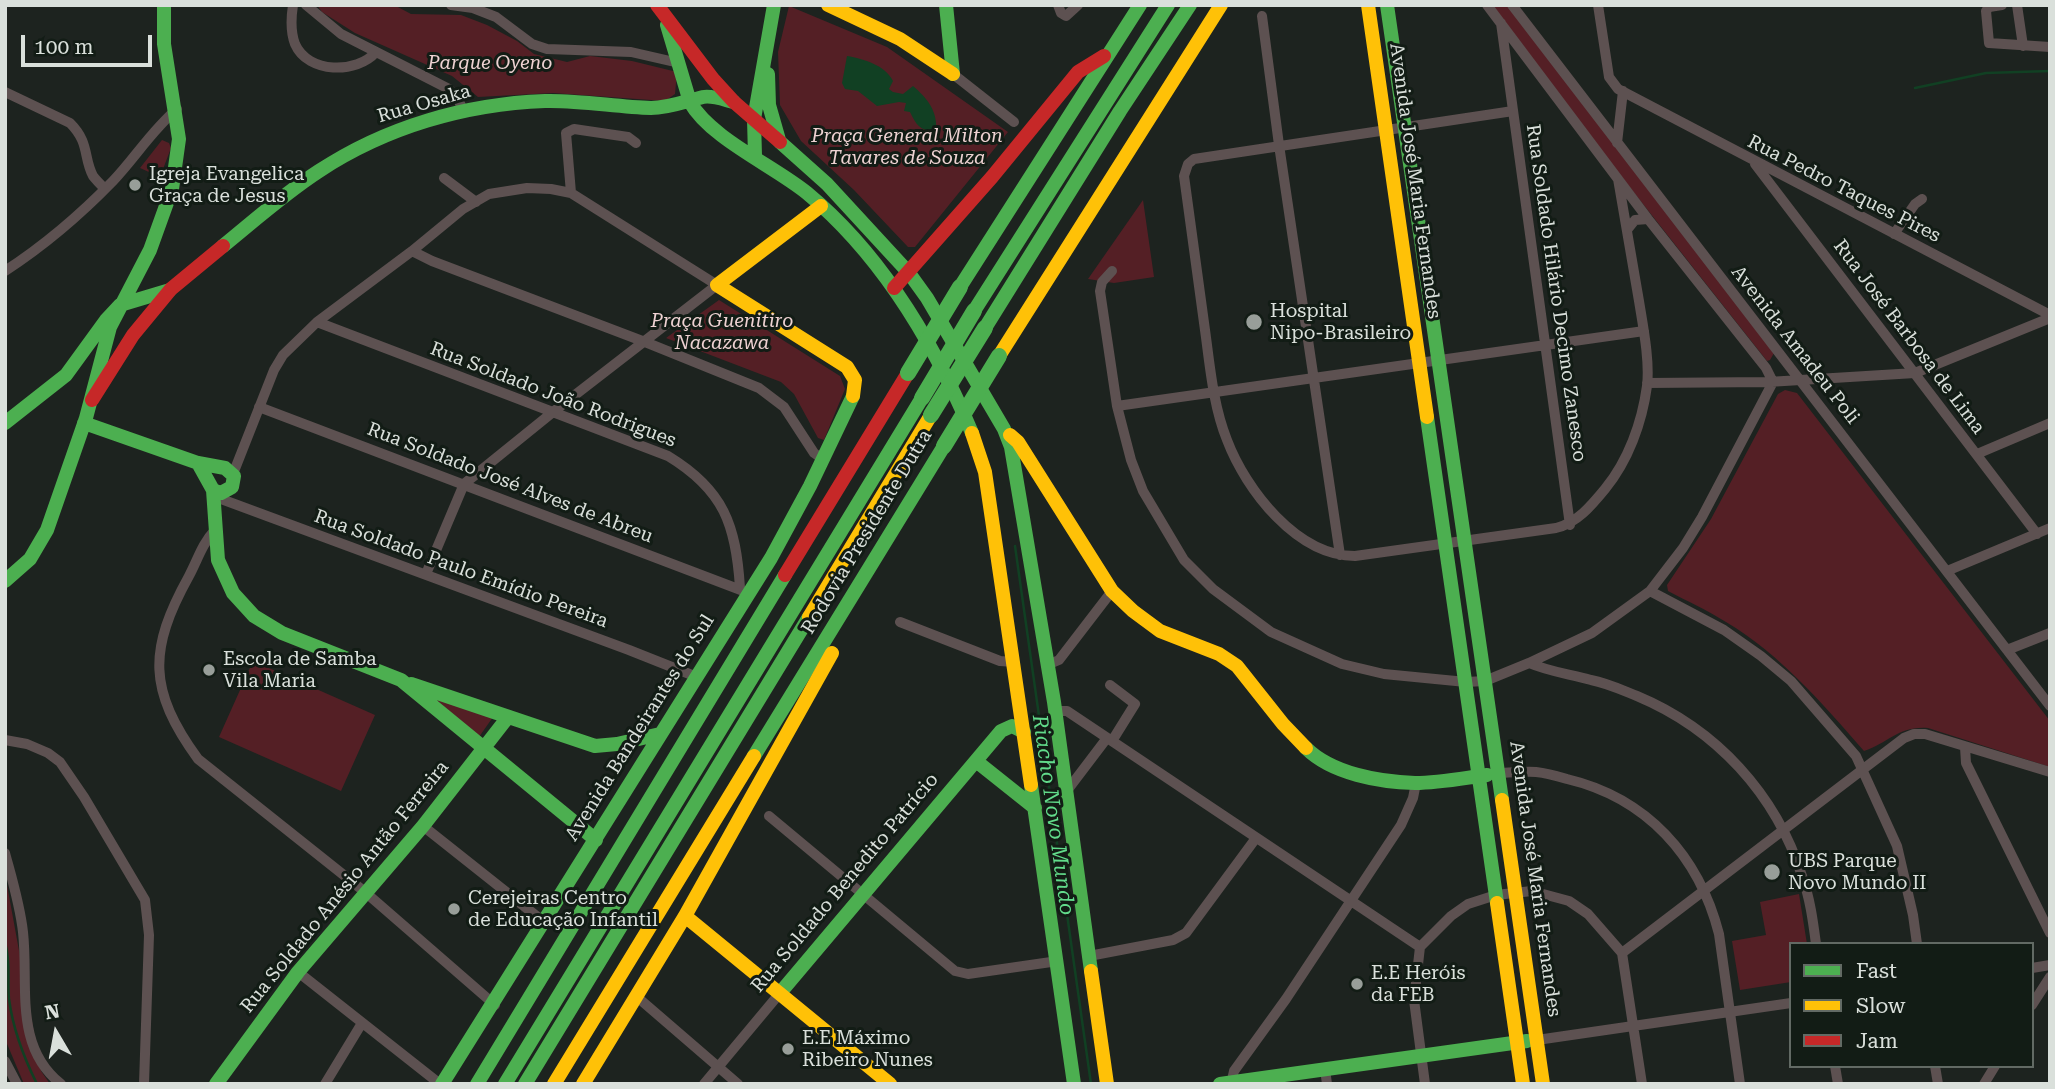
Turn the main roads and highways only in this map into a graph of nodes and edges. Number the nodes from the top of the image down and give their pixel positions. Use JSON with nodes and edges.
{"nodes":[{"id":1,"x":164,"y":5,"type":"edge"},
{"id":2,"x":774,"y":5,"type":"edge"},
{"id":3,"x":828,"y":5,"type":"edge"},
{"id":4,"x":946,"y":5,"type":"edge"},
{"id":5,"x":1140,"y":5,"type":"edge"},
{"id":6,"x":1168,"y":5,"type":"edge"},
{"id":7,"x":1190,"y":5,"type":"edge"},
{"id":8,"x":1221,"y":5,"type":"edge"},
{"id":9,"x":1368,"y":5,"type":"edge"},
{"id":10,"x":1387,"y":5,"type":"edge"},
{"id":11,"x":661,"y":11,"type":"edge"},
{"id":12,"x":1108,"y":54,"type":"junction"},
{"id":13,"x":766,"y":57,"type":"junction"},
{"id":14,"x":690,"y":102,"type":"junction"},
{"id":15,"x":734,"y":102,"type":"junction"},
{"id":16,"x":754,"y":119,"type":"junction"},
{"id":17,"x":780,"y":142,"type":"junction"},
{"id":18,"x":755,"y":156,"type":"junction"},
{"id":19,"x":805,"y":163,"type":"junction"},
{"id":20,"x":784,"y":176,"type":"junction"},
{"id":21,"x":821,"y":206,"type":"junction"},
{"id":22,"x":864,"y":224,"type":"junction"},
{"id":23,"x":909,"y":273,"type":"junction"},
{"id":24,"x":136,"y":277,"type":"junction"},
{"id":25,"x":894,"y":288,"type":"junction"},
{"id":26,"x":171,"y":289,"type":"junction"},
{"id":27,"x":139,"y":302,"type":"junction"},
{"id":28,"x":120,"y":305,"type":"junction"},
{"id":29,"x":129,"y":341,"type":"junction"},
{"id":30,"x":99,"y":359,"type":"junction"},
{"id":31,"x":66,"y":375,"type":"junction"},
{"id":32,"x":92,"y":400,"type":"junction"},
{"id":33,"x":5,"y":423,"type":"edge"},
{"id":34,"x":85,"y":423,"type":"junction"},
{"id":35,"x":1004,"y":429,"type":"junction"},
{"id":36,"x":198,"y":463,"type":"junction"},
{"id":37,"x":227,"y":470,"type":"junction"},
{"id":38,"x":217,"y":492,"type":"junction"},
{"id":39,"x":5,"y":581,"type":"edge"},
{"id":40,"x":804,"y":593,"type":"junction"},
{"id":41,"x":820,"y":600,"type":"junction"},
{"id":42,"x":846,"y":606,"type":"junction"},
{"id":43,"x":401,"y":680,"type":"junction"},
{"id":44,"x":508,"y":717,"type":"junction"},
{"id":45,"x":1024,"y":732,"type":"junction"},
{"id":46,"x":660,"y":734,"type":"junction"},
{"id":47,"x":485,"y":749,"type":"junction"},
{"id":48,"x":755,"y":756,"type":"junction"},
{"id":49,"x":976,"y":761,"type":"junction"},
{"id":50,"x":1498,"y":774,"type":"junction"},
{"id":51,"x":1479,"y":776,"type":"junction"},
{"id":52,"x":1035,"y":808,"type":"junction"},
{"id":53,"x":596,"y":840,"type":"junction"},
{"id":54,"x":586,"y":902,"type":"junction"},
{"id":55,"x":685,"y":916,"type":"junction"},
{"id":56,"x":780,"y":993,"type":"junction"},
{"id":57,"x":1536,"y":1040,"type":"junction"},
{"id":58,"x":1517,"y":1043,"type":"junction"},
{"id":59,"x":1326,"y":1077,"type":"edge"},
{"id":60,"x":588,"y":1082,"type":"edge"},
{"id":61,"x":1227,"y":1083,"type":"edge"},
{"id":62,"x":216,"y":1084,"type":"edge"},
{"id":63,"x":441,"y":1084,"type":"edge"},
{"id":64,"x":477,"y":1084,"type":"edge"},
{"id":65,"x":505,"y":1084,"type":"edge"},
{"id":66,"x":525,"y":1084,"type":"edge"},
{"id":67,"x":554,"y":1084,"type":"edge"},
{"id":68,"x":890,"y":1084,"type":"edge"},
{"id":69,"x":1074,"y":1084,"type":"edge"},
{"id":70,"x":1107,"y":1084,"type":"edge"},
{"id":71,"x":1523,"y":1084,"type":"edge"},
{"id":72,"x":1543,"y":1084,"type":"edge"}],
"edges":[{"from":1,"to":24,"type":"main road"},
{"from":2,"to":13,"type":"main road"},
{"from":3,"to":4,"type":"main road"},
{"from":5,"to":12,"type":"main road"},
{"from":6,"to":40,"type":"main road","name":"Rodovia Presidente Dutra","bridge":true},
{"from":7,"to":41,"type":"main road","name":"Rodovia Presidente Dutra","bridge":true},
{"from":8,"to":42,"type":"main road","name":"Rodovia Presidente Dutra","bridge":true},
{"from":9,"to":51,"type":"main road","name":"Avenida José Maria Fernandes"},
{"from":10,"to":50,"type":"main road","name":"Avenida José Maria Fernandes"},
{"from":11,"to":14,"type":"main road"},
{"from":11,"to":15,"type":"main road"},
{"from":12,"to":23,"type":"main road"},
{"from":12,"to":54,"type":"main road","bridge":true},
{"from":13,"to":16,"type":"main road"},
{"from":13,"to":17,"type":"main road"},
{"from":14,"to":15,"type":"main road","name":"Rua Osaka"},
{"from":14,"to":18,"type":"main road"},
{"from":14,"to":26,"type":"main road","name":"Rua Osaka"},
{"from":15,"to":16,"type":"main road"},
{"from":16,"to":17,"type":"main road"},
{"from":16,"to":18,"type":"main road"},
{"from":17,"to":19,"type":"main road"},
{"from":18,"to":20,"type":"main road"},
{"from":19,"to":20,"type":"main road"},
{"from":19,"to":22,"type":"main road"},
{"from":20,"to":21,"type":"main road"},
{"from":21,"to":22,"type":"main road"},
{"from":21,"to":25,"type":"main road"},
{"from":21,"to":46,"type":"main road","name":"Avenida Bandeirantes do Sul"},
{"from":22,"to":23,"type":"main road"},
{"from":23,"to":25,"type":"main road"},
{"from":23,"to":35,"type":"main road"},
{"from":24,"to":27,"type":"main road"},
{"from":24,"to":28,"type":"main road"},
{"from":25,"to":45,"type":"main road"},
{"from":26,"to":27,"type":"main road"},
{"from":26,"to":29,"type":"main road"},
{"from":27,"to":28,"type":"main road"},
{"from":27,"to":29,"type":"main road"},
{"from":28,"to":30,"type":"main road"},
{"from":28,"to":31,"type":"main road"},
{"from":29,"to":30,"type":"main road"},
{"from":29,"to":32,"type":"main road"},
{"from":30,"to":31,"type":"main road"},
{"from":30,"to":32,"type":"main road"},
{"from":31,"to":33,"type":"main road"},
{"from":32,"to":34,"type":"main road"},
{"from":34,"to":36,"type":"main road"},
{"from":34,"to":39,"type":"main road"},
{"from":35,"to":51,"type":"main road"},
{"from":35,"to":70,"type":"main road"},
{"from":36,"to":37,"type":"main road"},
{"from":36,"to":38,"type":"main road"},
{"from":37,"to":38,"type":"main road"},
{"from":37,"to":38,"type":"main road"},
{"from":38,"to":43,"type":"main road"},
{"from":40,"to":54,"type":"main road"},
{"from":40,"to":65,"type":"main road","name":"Rodovia Presidente Dutra"},
{"from":41,"to":48,"type":"main road"},
{"from":41,"to":66,"type":"main road","name":"Rodovia Presidente Dutra"},
{"from":42,"to":48,"type":"main road","name":"Rodovia Presidente Dutra"},
{"from":42,"to":55,"type":"main road"},
{"from":43,"to":44,"type":"main road"},
{"from":43,"to":47,"type":"main road"},
{"from":44,"to":46,"type":"main road"},
{"from":44,"to":47,"type":"main road","name":"Rua Soldado Anésio Antão Ferreira"},
{"from":45,"to":49,"type":"main road","name":"Rua Soldado Benedito Patrício"},
{"from":45,"to":52,"type":"main road"},
{"from":46,"to":53,"type":"main road","name":"Avenida Bandeirantes do Sul"},
{"from":47,"to":53,"type":"main road"},
{"from":47,"to":62,"type":"main road","name":"Rua Soldado Anésio Antão Ferreira"},
{"from":48,"to":67,"type":"main road","name":"Rodovia Presidente Dutra"},
{"from":49,"to":52,"type":"main road"},
{"from":49,"to":56,"type":"main road","name":"Rua Soldado Benedito Patrício"},
{"from":50,"to":51,"type":"main road"},
{"from":50,"to":57,"type":"main road","name":"Avenida José Maria Fernandes"},
{"from":51,"to":58,"type":"main road","name":"Avenida José Maria Fernandes"},
{"from":52,"to":69,"type":"main road"},
{"from":53,"to":63,"type":"main road","name":"Avenida Bandeirantes do Sul"},
{"from":54,"to":64,"type":"main road"},
{"from":55,"to":56,"type":"main road"},
{"from":55,"to":60,"type":"main road"},
{"from":56,"to":68,"type":"main road"},
{"from":57,"to":58,"type":"main road"},
{"from":57,"to":72,"type":"main road","name":"Avenida José Maria Fernandes"},
{"from":58,"to":59,"type":"main road"},
{"from":58,"to":71,"type":"main road","name":"Avenida José Maria Fernandes"},
{"from":59,"to":61,"type":"main road"}]}
